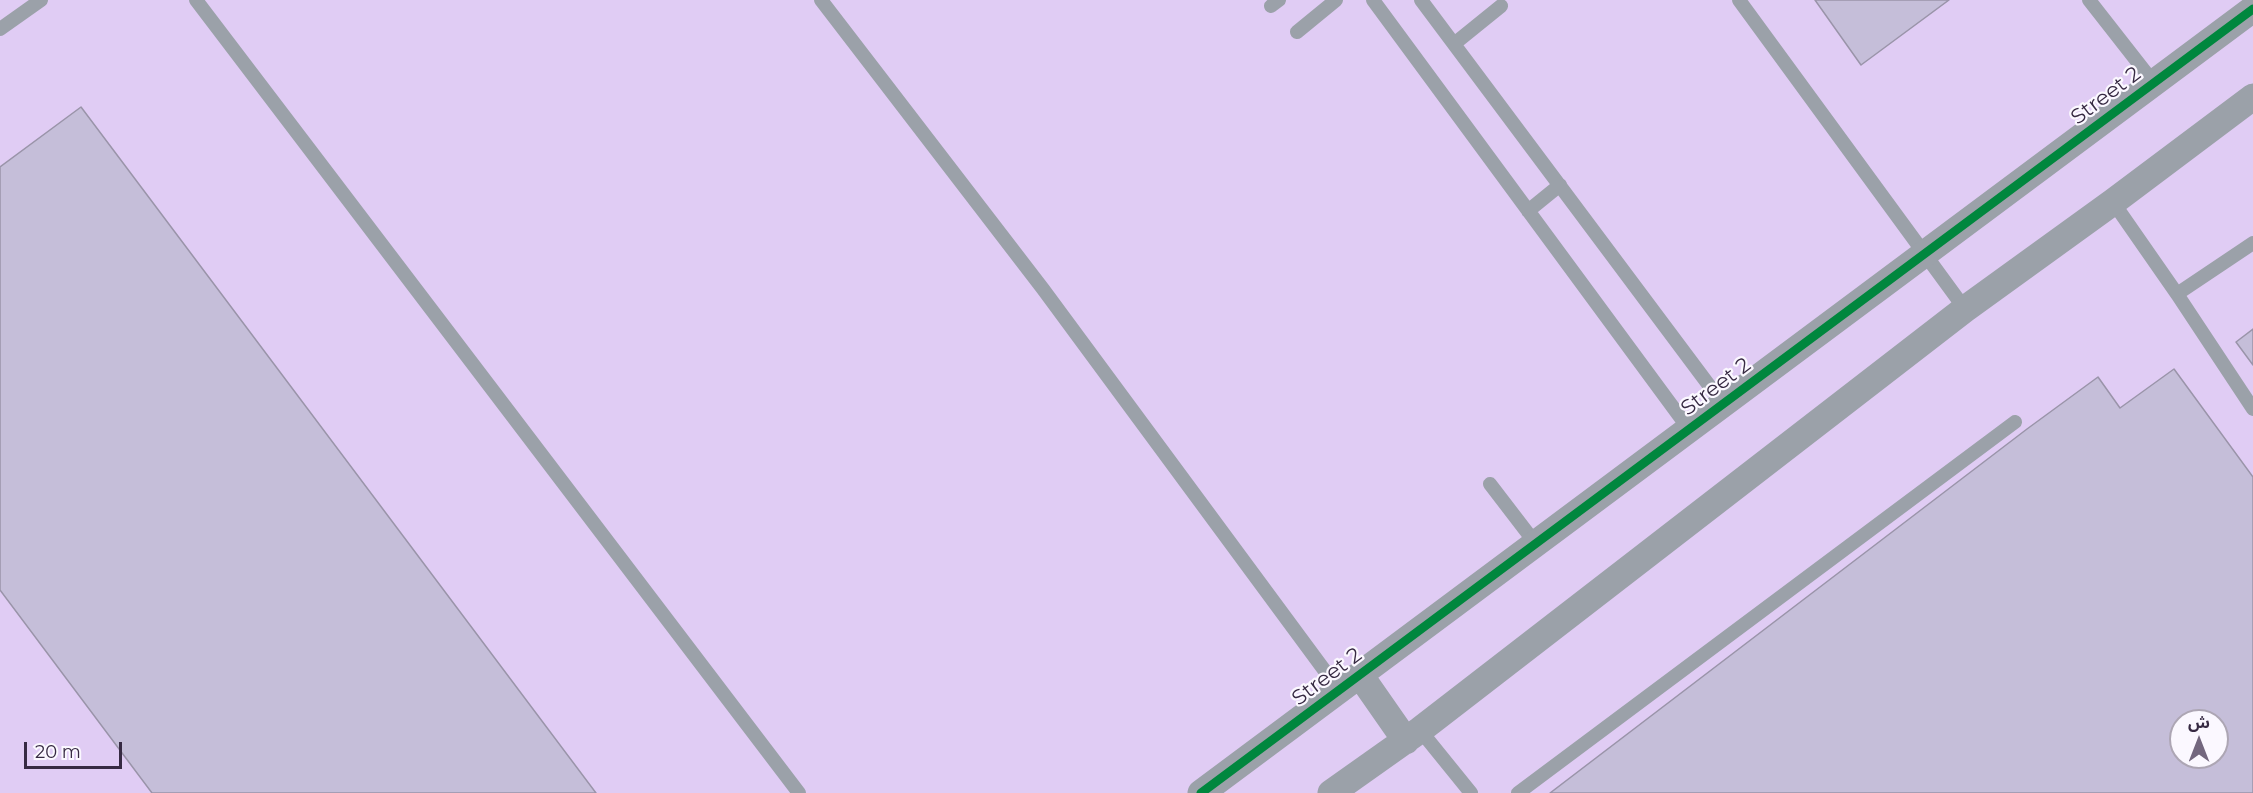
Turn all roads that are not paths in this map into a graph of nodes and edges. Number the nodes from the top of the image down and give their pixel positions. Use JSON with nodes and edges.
{"nodes":[{"id":1,"x":41,"y":0,"type":"edge"},
{"id":2,"x":196,"y":0,"type":"edge"},
{"id":3,"x":821,"y":0,"type":"edge"},
{"id":4,"x":1336,"y":0,"type":"edge"},
{"id":5,"x":1373,"y":0,"type":"edge"},
{"id":6,"x":1421,"y":0,"type":"edge"},
{"id":7,"x":1739,"y":0,"type":"edge"},
{"id":8,"x":2089,"y":0,"type":"edge"},
{"id":9,"x":1501,"y":6,"type":"dead end"},
{"id":10,"x":2253,"y":9,"type":"edge"},
{"id":11,"x":0,"y":29,"type":"edge"},
{"id":12,"x":1297,"y":32,"type":"dead end"},
{"id":13,"x":1454,"y":44,"type":"junction"},
{"id":14,"x":2154,"y":83,"type":"junction"},
{"id":15,"x":2253,"y":97,"type":"edge"},
{"id":16,"x":1560,"y":185,"type":"junction"},
{"id":17,"x":2113,"y":202,"type":"junction"},
{"id":18,"x":1528,"y":210,"type":"junction"},
{"id":19,"x":2253,"y":243,"type":"edge"},
{"id":20,"x":1924,"y":254,"type":"junction"},
{"id":21,"x":2177,"y":294,"type":"junction"},
{"id":22,"x":1965,"y":309,"type":"junction"},
{"id":23,"x":1723,"y":404,"type":"junction"},
{"id":24,"x":2253,"y":409,"type":"edge"},
{"id":25,"x":2015,"y":422,"type":"dead end"},
{"id":26,"x":1689,"y":429,"type":"junction"},
{"id":27,"x":1490,"y":484,"type":"dead end"},
{"id":28,"x":1536,"y":544,"type":"junction"},
{"id":29,"x":1349,"y":682,"type":"junction"},
{"id":30,"x":1413,"y":735,"type":"junction"},
{"id":31,"x":799,"y":793,"type":"edge"},
{"id":32,"x":1201,"y":793,"type":"edge"},
{"id":33,"x":1331,"y":793,"type":"edge"},
{"id":34,"x":1471,"y":793,"type":"edge"},
{"id":35,"x":1518,"y":793,"type":"edge"}],
"edges":[{"from":1,"to":11,"type":"lane"},
{"from":2,"to":31,"type":"lane"},
{"from":3,"to":29,"type":"lane"},
{"from":4,"to":12,"type":"lane"},
{"from":5,"to":18,"type":"lane"},
{"from":6,"to":13,"type":"lane"},
{"from":7,"to":20,"type":"lane"},
{"from":8,"to":14,"type":"lane"},
{"from":9,"to":13,"type":"lane"},
{"from":10,"to":14,"type":"street","name":"Street 2"},
{"from":13,"to":16,"type":"lane"},
{"from":14,"to":20,"type":"street","name":"Street 2"},
{"from":15,"to":17,"type":"street"},
{"from":16,"to":18,"type":"lane"},
{"from":16,"to":23,"type":"lane"},
{"from":17,"to":21,"type":"lane"},
{"from":17,"to":22,"type":"street"},
{"from":18,"to":26,"type":"lane"},
{"from":19,"to":21,"type":"lane"},
{"from":20,"to":22,"type":"lane"},
{"from":20,"to":23,"type":"street","name":"Street 2"},
{"from":21,"to":24,"type":"lane"},
{"from":22,"to":30,"type":"street"},
{"from":23,"to":26,"type":"street","name":"Street 2"},
{"from":25,"to":35,"type":"lane"},
{"from":26,"to":28,"type":"street","name":"Street 2"},
{"from":27,"to":28,"type":"lane"},
{"from":28,"to":29,"type":"street","name":"Street 2"},
{"from":29,"to":30,"type":"street"},
{"from":29,"to":32,"type":"street","name":"Street 2"},
{"from":30,"to":33,"type":"street"},
{"from":30,"to":34,"type":"lane"}]}
